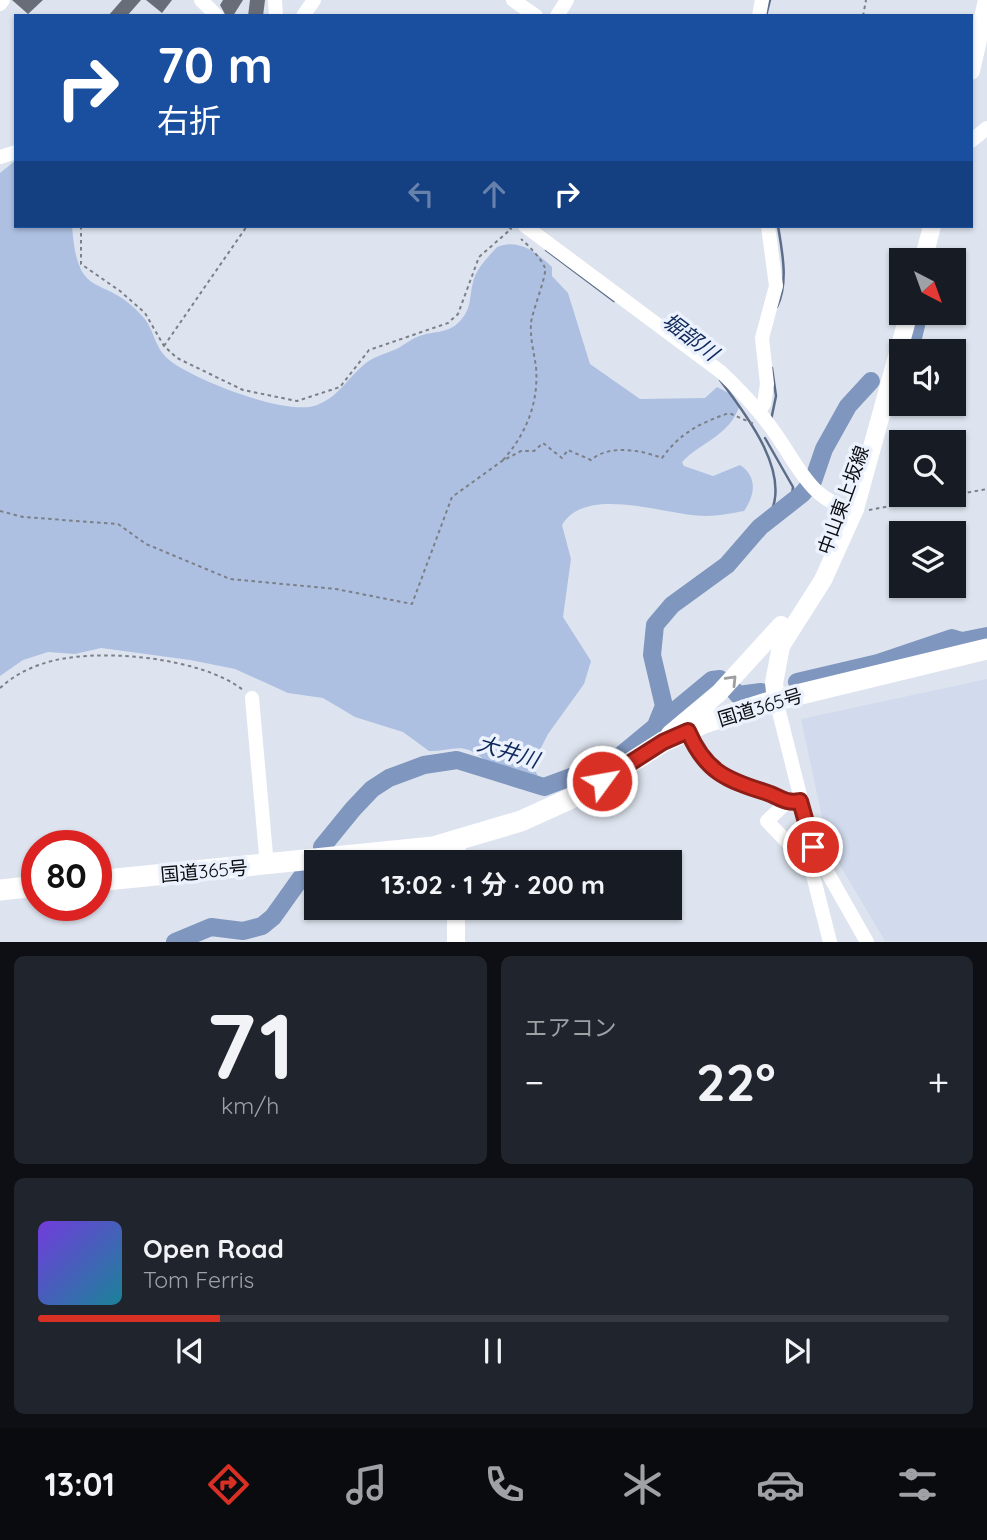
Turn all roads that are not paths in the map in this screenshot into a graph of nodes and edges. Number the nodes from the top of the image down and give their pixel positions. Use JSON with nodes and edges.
{"nodes":[{"id":1,"x":201,"y":0,"type":"edge"},
{"id":2,"x":513,"y":0,"type":"edge"},
{"id":3,"x":977,"y":0,"type":"edge"},
{"id":4,"x":987,"y":0,"type":"edge"},
{"id":5,"x":215,"y":14,"type":"edge"},
{"id":6,"x":533,"y":14,"type":"edge"},
{"id":7,"x":973,"y":17,"type":"edge"},
{"id":8,"x":973,"y":62,"type":"edge"},
{"id":9,"x":987,"y":128,"type":"edge"},
{"id":10,"x":973,"y":139,"type":"edge"},
{"id":11,"x":518,"y":228,"type":"edge"},
{"id":12,"x":768,"y":228,"type":"edge"},
{"id":13,"x":921,"y":228,"type":"edge"},
{"id":14,"x":931,"y":228,"type":"edge"},
{"id":15,"x":916,"y":248,"type":"edge"},
{"id":16,"x":926,"y":248,"type":"edge"},
{"id":17,"x":896,"y":326,"type":"edge"},
{"id":18,"x":905,"y":326,"type":"edge"},
{"id":19,"x":760,"y":414,"type":"junction"},
{"id":20,"x":849,"y":508,"type":"junction"},
{"id":21,"x":781,"y":625,"type":"junction"},
{"id":22,"x":987,"y":649,"type":"edge"},
{"id":23,"x":775,"y":692,"type":"junction"},
{"id":24,"x":252,"y":698,"type":"road end"},
{"id":25,"x":688,"y":731,"type":"junction"},
{"id":26,"x":663,"y":742,"type":"junction"},
{"id":27,"x":793,"y":802,"type":"junction"},
{"id":28,"x":415,"y":850,"type":"edge"},
{"id":29,"x":444,"y":850,"type":"edge"},
{"id":30,"x":460,"y":850,"type":"edge"},
{"id":31,"x":304,"y":862,"type":"edge"},
{"id":32,"x":267,"y":866,"type":"junction"},
{"id":33,"x":112,"y":880,"type":"edge"},
{"id":34,"x":21,"y":888,"type":"edge"},
{"id":35,"x":0,"y":890,"type":"edge"},
{"id":36,"x":456,"y":920,"type":"edge"},
{"id":37,"x":456,"y":942,"type":"edge"},
{"id":38,"x":830,"y":942,"type":"edge"},
{"id":39,"x":867,"y":942,"type":"edge"}],
"edges":[{"from":1,"to":5,"type":"street"},
{"from":2,"to":6,"type":"street"},
{"from":3,"to":7,"type":"main road"},
{"from":4,"to":8,"type":"main road"},
{"from":9,"to":10,"type":"street"},
{"from":11,"to":19,"type":"street"},
{"from":12,"to":19,"type":"street"},
{"from":13,"to":15,"type":"main road"},
{"from":14,"to":16,"type":"main road"},
{"from":17,"to":20,"type":"main road","name":"中山東上坂線"},
{"from":18,"to":20,"type":"main road","name":"中山東上坂線"},
{"from":19,"to":20,"type":"street"},
{"from":20,"to":21,"type":"main road","name":"中山東上坂線"},
{"from":20,"to":23,"type":"main road","name":"中山東上坂線"},
{"from":21,"to":23,"type":"main road","name":"中山東上坂線"},
{"from":26,"to":21,"type":"main road","one_way":true},
{"from":22,"to":23,"type":"highway","name":"国道365号"},
{"from":23,"to":25,"type":"highway","name":"国道365号"},
{"from":23,"to":27,"type":"street"},
{"from":24,"to":32,"type":"street"},
{"from":25,"to":26,"type":"highway","name":"国道365号"},
{"from":25,"to":27,"type":"street"},
{"from":26,"to":30,"type":"highway","name":"国道365号"},
{"from":27,"to":38,"type":"street"},
{"from":27,"to":39,"type":"street"},
{"from":28,"to":29,"type":"highway","name":"国道365号"},
{"from":31,"to":32,"type":"highway","name":"国道365号"},
{"from":32,"to":33,"type":"highway","name":"国道365号"},
{"from":34,"to":35,"type":"highway"},
{"from":36,"to":37,"type":"main road"}]}
